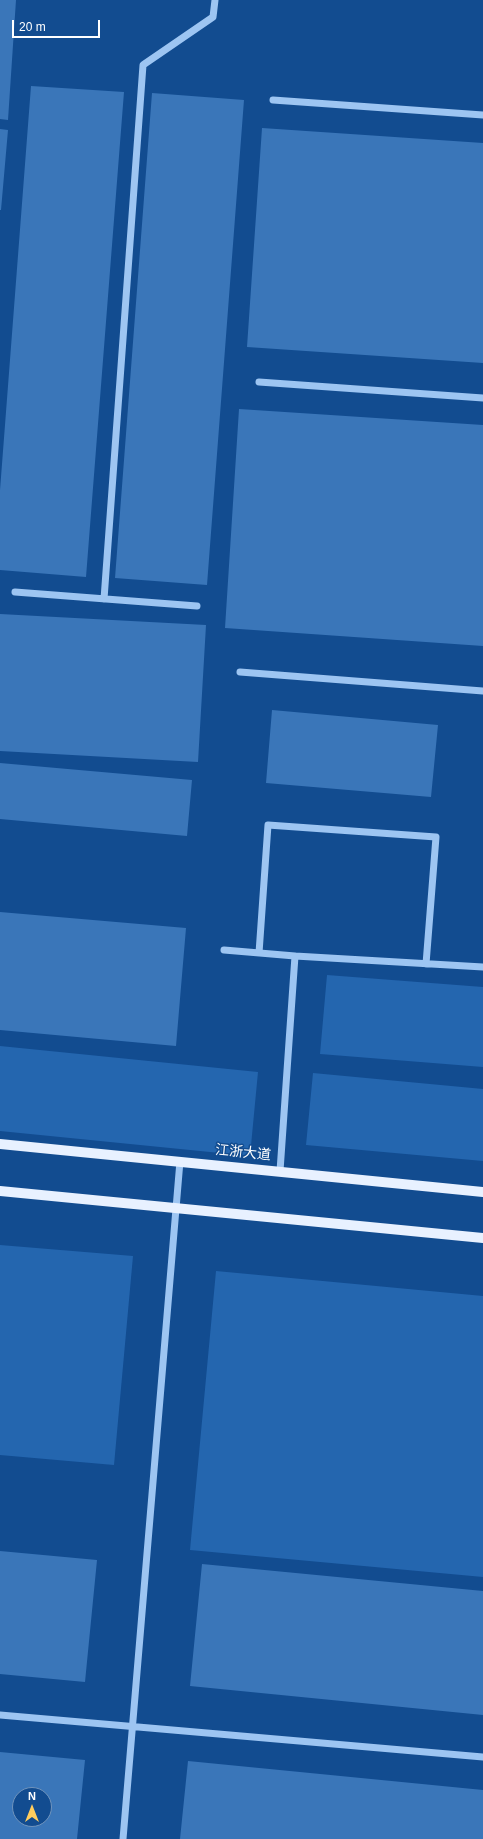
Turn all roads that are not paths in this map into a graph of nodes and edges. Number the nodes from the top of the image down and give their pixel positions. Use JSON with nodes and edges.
{"nodes":[{"id":1,"x":215,"y":0,"type":"edge"},
{"id":2,"x":273,"y":100,"type":"dead end"},
{"id":3,"x":483,"y":116,"type":"edge"},
{"id":4,"x":259,"y":382,"type":"dead end"},
{"id":5,"x":483,"y":398,"type":"edge"},
{"id":6,"x":15,"y":592,"type":"dead end"},
{"id":7,"x":104,"y":599,"type":"junction"},
{"id":8,"x":197,"y":606,"type":"dead end"},
{"id":9,"x":240,"y":672,"type":"dead end"},
{"id":10,"x":483,"y":691,"type":"edge"},
{"id":11,"x":224,"y":950,"type":"dead end"},
{"id":12,"x":259,"y":953,"type":"junction"},
{"id":13,"x":295,"y":956,"type":"junction"},
{"id":14,"x":426,"y":964,"type":"junction"},
{"id":15,"x":483,"y":968,"type":"edge"},
{"id":16,"x":0,"y":1144,"type":"edge"},
{"id":17,"x":180,"y":1161,"type":"junction"},
{"id":18,"x":280,"y":1171,"type":"junction"},
{"id":19,"x":0,"y":1191,"type":"edge"},
{"id":20,"x":483,"y":1192,"type":"edge"},
{"id":21,"x":176,"y":1208,"type":"junction"},
{"id":22,"x":483,"y":1238,"type":"edge"},
{"id":23,"x":0,"y":1715,"type":"edge"},
{"id":24,"x":132,"y":1727,"type":"junction"},
{"id":25,"x":483,"y":1757,"type":"edge"},
{"id":26,"x":123,"y":1839,"type":"edge"}],
"edges":[{"from":1,"to":7,"type":"lane"},
{"from":2,"to":3,"type":"lane"},
{"from":4,"to":5,"type":"lane"},
{"from":6,"to":7,"type":"lane"},
{"from":7,"to":8,"type":"lane"},
{"from":9,"to":10,"type":"lane"},
{"from":11,"to":12,"type":"lane"},
{"from":12,"to":13,"type":"lane"},
{"from":12,"to":14,"type":"lane"},
{"from":13,"to":14,"type":"lane"},
{"from":13,"to":18,"type":"lane"},
{"from":14,"to":15,"type":"lane"},
{"from":16,"to":17,"type":"main road","name":"江浙大道"},
{"from":17,"to":18,"type":"main road","name":"江浙大道"},
{"from":17,"to":21,"type":"lane"},
{"from":18,"to":20,"type":"main road","name":"江浙大道"},
{"from":19,"to":21,"type":"main road"},
{"from":21,"to":22,"type":"main road"},
{"from":21,"to":24,"type":"lane"},
{"from":23,"to":24,"type":"lane"},
{"from":24,"to":25,"type":"lane"},
{"from":24,"to":26,"type":"lane"}]}
